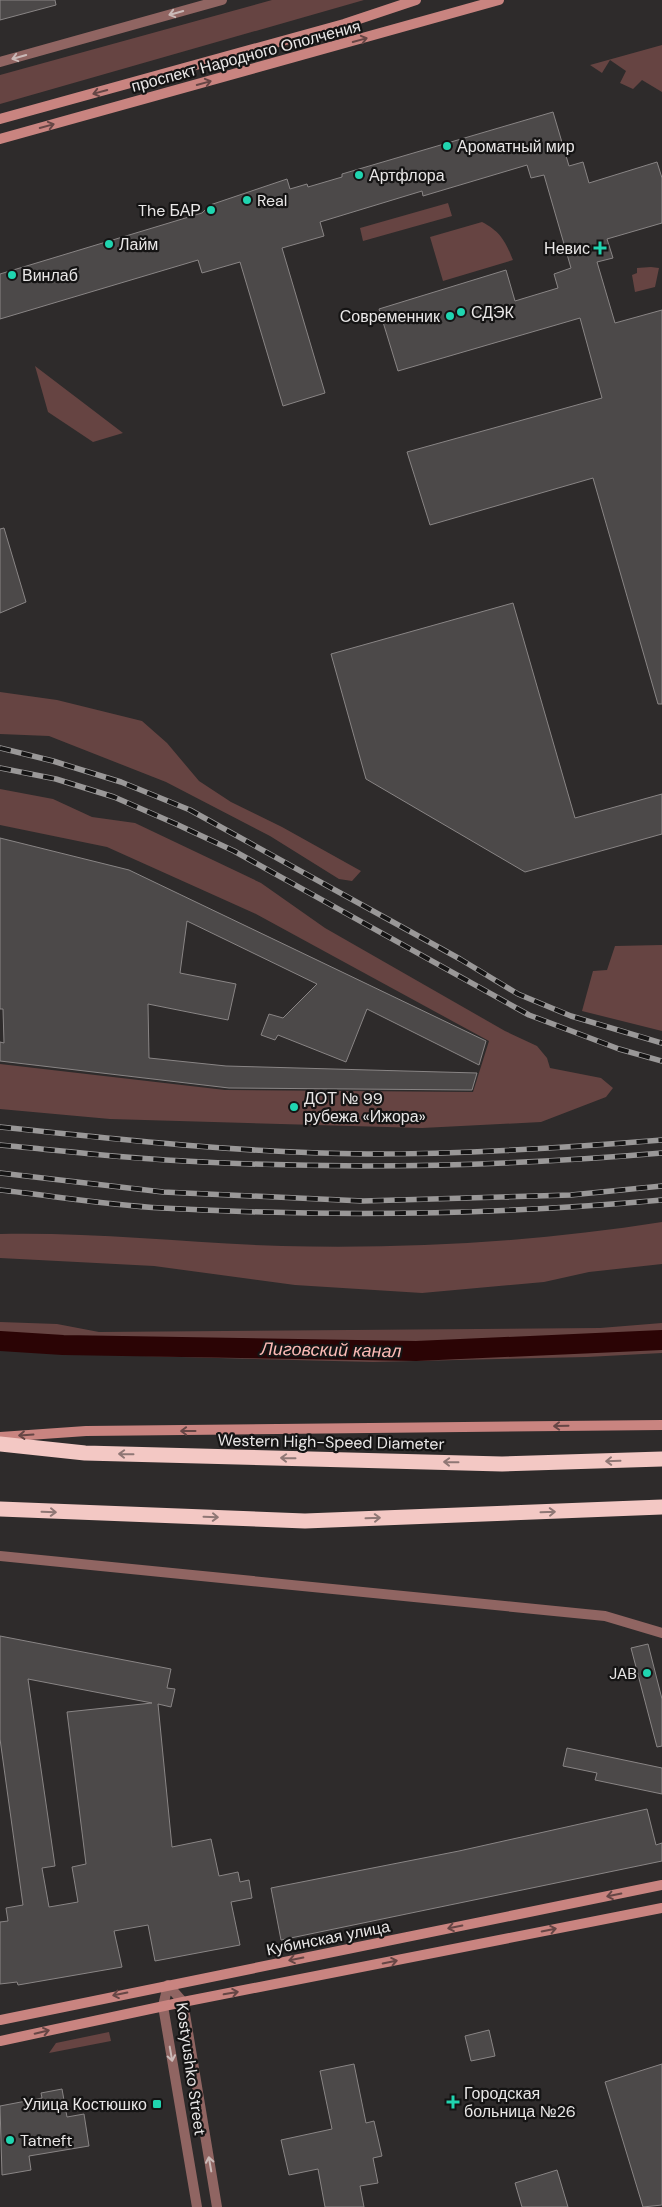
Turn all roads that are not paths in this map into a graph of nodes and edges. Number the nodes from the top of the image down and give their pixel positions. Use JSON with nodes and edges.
{"nodes":[{"id":1,"x":222,"y":0,"type":"edge"},
{"id":2,"x":416,"y":0,"type":"edge"},
{"id":3,"x":499,"y":0,"type":"edge"},
{"id":4,"x":0,"y":62,"type":"edge"},
{"id":5,"x":0,"y":119,"type":"edge"},
{"id":6,"x":0,"y":139,"type":"edge"},
{"id":7,"x":662,"y":1425,"type":"edge"},
{"id":8,"x":0,"y":1437,"type":"edge"},
{"id":9,"x":0,"y":1444,"type":"edge"},
{"id":10,"x":662,"y":1460,"type":"edge"},
{"id":11,"x":662,"y":1507,"type":"edge"},
{"id":12,"x":0,"y":1509,"type":"edge"},
{"id":13,"x":0,"y":1556,"type":"edge"},
{"id":14,"x":662,"y":1633,"type":"edge"},
{"id":15,"x":662,"y":1885,"type":"edge"},
{"id":16,"x":662,"y":1908,"type":"edge"},
{"id":17,"x":168,"y":1985,"type":"junction"},
{"id":18,"x":183,"y":2002,"type":"junction"},
{"id":19,"x":163,"y":2006,"type":"junction"},
{"id":20,"x":0,"y":2020,"type":"edge"},
{"id":21,"x":0,"y":2041,"type":"edge"},
{"id":22,"x":197,"y":2207,"type":"edge"},
{"id":23,"x":217,"y":2207,"type":"edge"}],
"edges":[{"from":1,"to":4,"type":"street","one_way":true},
{"from":2,"to":5,"type":"main road","name":"проспект Народного Ополчения","one_way":true},
{"from":6,"to":3,"type":"main road","name":"проспект Народного Ополчения","one_way":true},
{"from":7,"to":8,"type":"main road","one_way":true},
{"from":10,"to":9,"type":"highway","name":"Western High-Speed Diameter","one_way":true},
{"from":12,"to":11,"type":"highway","one_way":true},
{"from":13,"to":14,"type":"street"},
{"from":15,"to":17,"type":"main road","name":"Кубинская улица","one_way":true},
{"from":18,"to":16,"type":"main road","one_way":true},
{"from":17,"to":18,"type":"street","name":"Kostyushko Street"},
{"from":17,"to":19,"type":"street","name":"Kostyushko Street"},
{"from":17,"to":20,"type":"main road","name":"Кубинская улица","one_way":true},
{"from":18,"to":19,"type":"main road"},
{"from":23,"to":18,"type":"street","name":"Kostyushko Street","one_way":true},
{"from":21,"to":19,"type":"main road","one_way":true},
{"from":19,"to":22,"type":"street","name":"Kostyushko Street","one_way":true}]}
